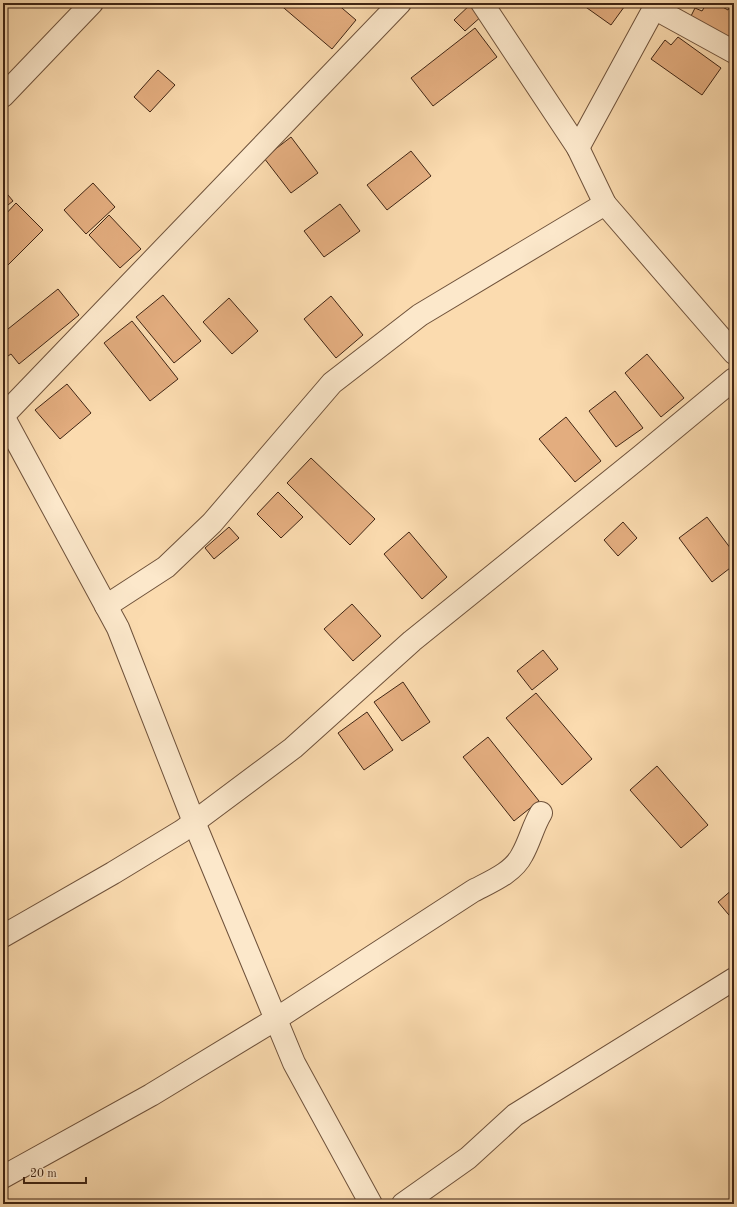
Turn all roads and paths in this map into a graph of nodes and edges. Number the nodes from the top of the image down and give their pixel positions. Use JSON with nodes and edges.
{"nodes":[{"id":1,"x":92,"y":3,"type":"edge"},
{"id":2,"x":400,"y":3,"type":"edge"},
{"id":3,"x":482,"y":3,"type":"edge"},
{"id":4,"x":655,"y":6,"type":"edge"},
{"id":5,"x":734,"y":52,"type":"edge"},
{"id":6,"x":7,"y":86,"type":"edge"},
{"id":7,"x":578,"y":148,"type":"junction"},
{"id":8,"x":605,"y":204,"type":"junction"},
{"id":9,"x":734,"y":353,"type":"edge"},
{"id":10,"x":734,"y":379,"type":"edge"},
{"id":11,"x":3,"y":416,"type":"edge"},
{"id":12,"x":106,"y":606,"type":"junction"},
{"id":13,"x":541,"y":813,"type":"dead end"},
{"id":14,"x":194,"y":822,"type":"junction"},
{"id":15,"x":3,"y":936,"type":"edge"},
{"id":16,"x":734,"y":978,"type":"edge"},
{"id":17,"x":276,"y":1019,"type":"junction"},
{"id":18,"x":3,"y":1176,"type":"edge"},
{"id":19,"x":371,"y":1204,"type":"edge"},
{"id":20,"x":403,"y":1204,"type":"edge"}],
"edges":[{"from":1,"to":6,"type":"street"},
{"from":2,"to":11,"type":"street"},
{"from":3,"to":7,"type":"street"},
{"from":4,"to":5,"type":"street"},
{"from":4,"to":7,"type":"street"},
{"from":7,"to":8,"type":"street"},
{"from":8,"to":9,"type":"street"},
{"from":8,"to":12,"type":"street"},
{"from":10,"to":14,"type":"street"},
{"from":11,"to":12,"type":"street"},
{"from":12,"to":14,"type":"street"},
{"from":13,"to":17,"type":"street"},
{"from":14,"to":15,"type":"street"},
{"from":14,"to":17,"type":"street"},
{"from":16,"to":20,"type":"street"},
{"from":17,"to":18,"type":"street"},
{"from":17,"to":19,"type":"street"}]}
